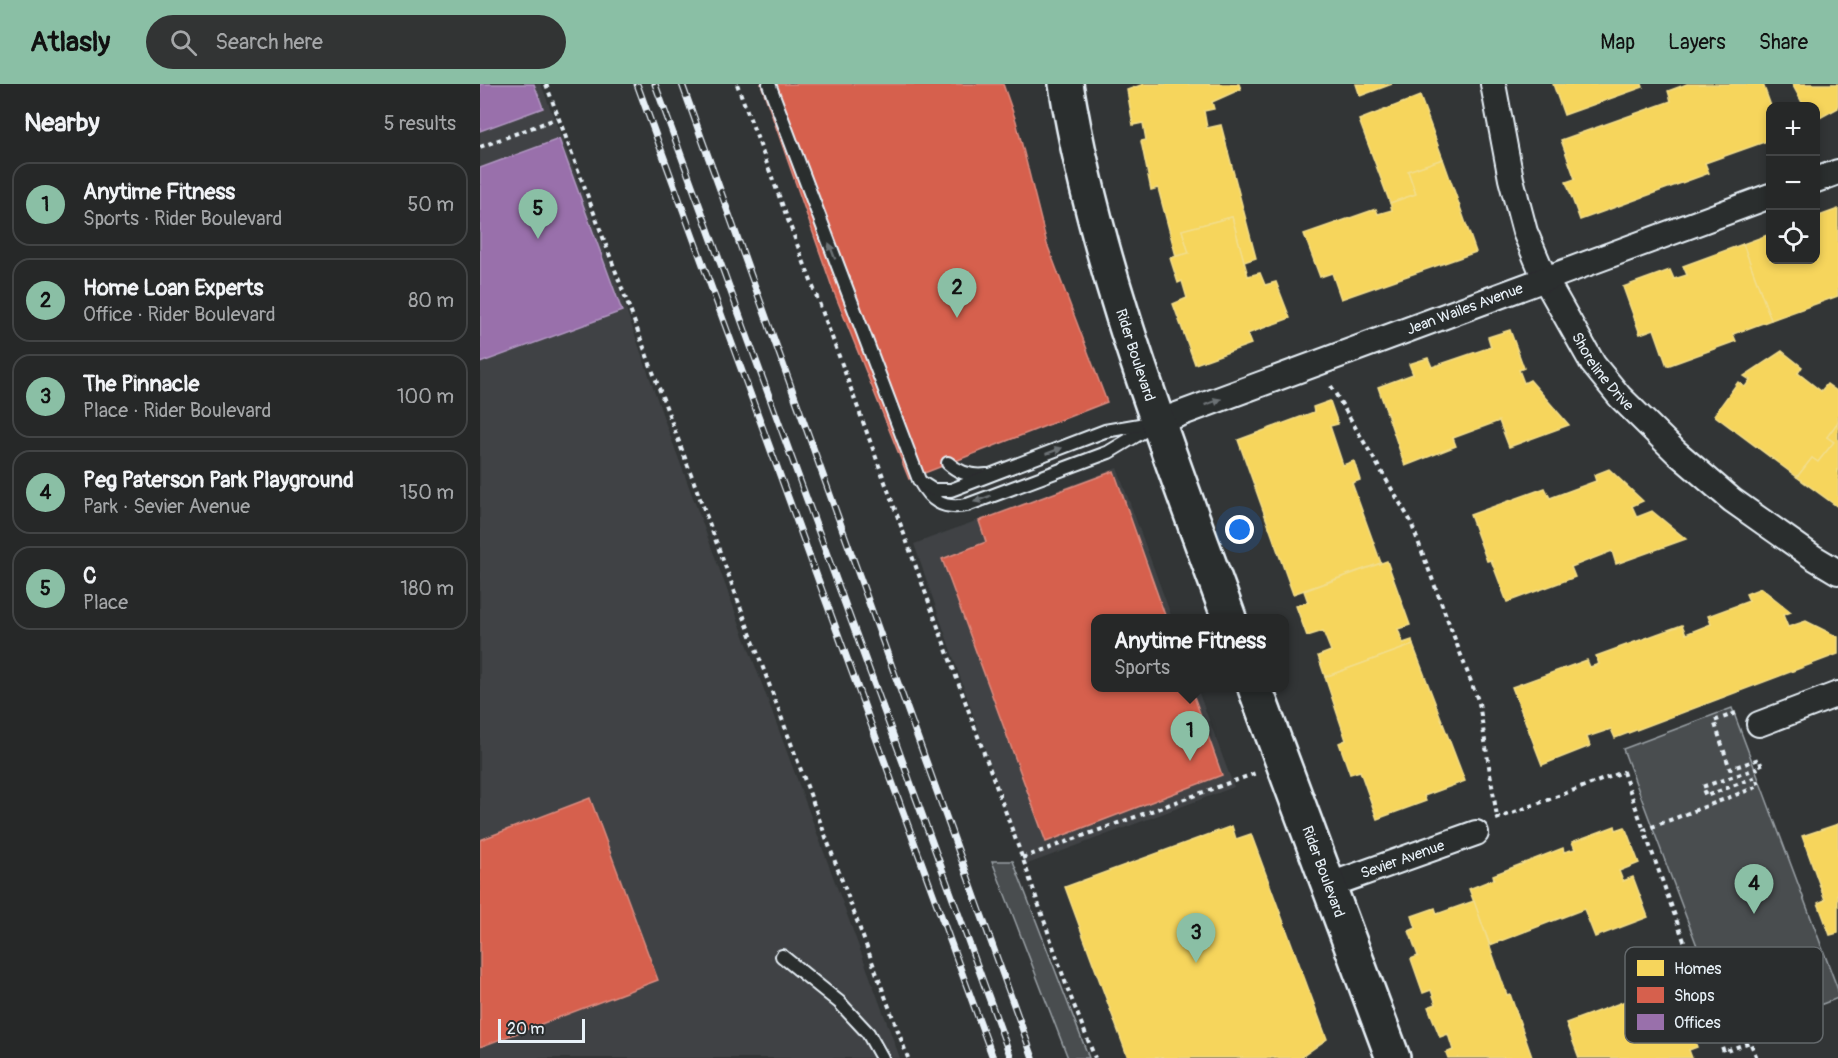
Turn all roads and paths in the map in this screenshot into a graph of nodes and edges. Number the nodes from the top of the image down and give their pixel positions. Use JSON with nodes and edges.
{"nodes":[{"id":1,"x":546,"y":84,"type":"edge"},
{"id":2,"x":737,"y":84,"type":"edge"},
{"id":3,"x":769,"y":84,"type":"edge"},
{"id":4,"x":1066,"y":84,"type":"edge"},
{"id":5,"x":1493,"y":84,"type":"edge"},
{"id":6,"x":558,"y":118,"type":"junction"},
{"id":7,"x":480,"y":147,"type":"edge"},
{"id":8,"x":1838,"y":172,"type":"edge"},
{"id":9,"x":1820,"y":178,"type":"edge"},
{"id":10,"x":1766,"y":197,"type":"edge"},
{"id":11,"x":1545,"y":279,"type":"junction"},
{"id":12,"x":1318,"y":363,"type":"junction"},
{"id":13,"x":1158,"y":422,"type":"junction"},
{"id":14,"x":948,"y":464,"type":"dead end"},
{"id":15,"x":1000,"y":471,"type":"junction"},
{"id":16,"x":920,"y":481,"type":"junction"},
{"id":17,"x":1838,"y":572,"type":"edge"},
{"id":18,"x":1228,"y":614,"type":"edge"},
{"id":19,"x":1257,"y":692,"type":"edge"},
{"id":20,"x":1838,"y":694,"type":"edge"},
{"id":21,"x":1750,"y":722,"type":"joint"},
{"id":22,"x":1282,"y":763,"type":"junction"},
{"id":23,"x":1498,"y":818,"type":"junction"},
{"id":24,"x":1644,"y":830,"type":"junction"},
{"id":25,"x":1476,"y":832,"type":"joint"},
{"id":26,"x":1022,"y":858,"type":"junction"},
{"id":27,"x":1327,"y":886,"type":"junction"},
{"id":28,"x":1686,"y":947,"type":"edge"},
{"id":29,"x":782,"y":956,"type":"dead end"},
{"id":30,"x":1721,"y":1043,"type":"edge"},
{"id":31,"x":1747,"y":1043,"type":"edge"},
{"id":32,"x":1750,"y":1043,"type":"edge"},
{"id":33,"x":882,"y":1058,"type":"edge"},
{"id":34,"x":908,"y":1058,"type":"edge"},
{"id":35,"x":1095,"y":1058,"type":"edge"},
{"id":36,"x":1393,"y":1058,"type":"edge"},
{"id":37,"x":1756,"y":1058,"type":"edge"}],
"edges":[{"from":1,"to":6,"type":"path"},
{"from":2,"to":26,"type":"path"},
{"from":16,"to":3,"type":"lane","one_way":true},
{"from":4,"to":13,"type":"street","name":"Rider Boulevard"},
{"from":5,"to":11,"type":"street","name":"Shoreline Drive"},
{"from":6,"to":7,"type":"path"},
{"from":6,"to":34,"type":"path"},
{"from":8,"to":9,"type":"street"},
{"from":10,"to":11,"type":"street","name":"Jean Wailes Avenue"},
{"from":11,"to":12,"type":"street","name":"Jean Wailes Avenue"},
{"from":11,"to":17,"type":"street","name":"Shoreline Drive"},
{"from":13,"to":12,"type":"street","name":"Jean Wailes Avenue","one_way":true},
{"from":12,"to":23,"type":"path"},
{"from":15,"to":13,"type":"lane","one_way":true},
{"from":13,"to":16,"type":"lane","one_way":true},
{"from":13,"to":18,"type":"street","name":"Rider Boulevard"},
{"from":14,"to":15,"type":"lane"},
{"from":15,"to":16,"type":"lane"},
{"from":19,"to":22,"type":"street","name":"Rider Boulevard"},
{"from":20,"to":21,"type":"street"},
{"from":21,"to":24,"type":"path"},
{"from":22,"to":26,"type":"path"},
{"from":22,"to":27,"type":"street","name":"Rider Boulevard"},
{"from":23,"to":24,"type":"path"},
{"from":23,"to":25,"type":"path"},
{"from":24,"to":28,"type":"path"},
{"from":25,"to":27,"type":"street","name":"Sevier Avenue"},
{"from":26,"to":35,"type":"path"},
{"from":27,"to":36,"type":"street","name":"Rider Boulevard"},
{"from":29,"to":33,"type":"lane"},
{"from":30,"to":31,"type":"path"},
{"from":32,"to":37,"type":"path"}]}
